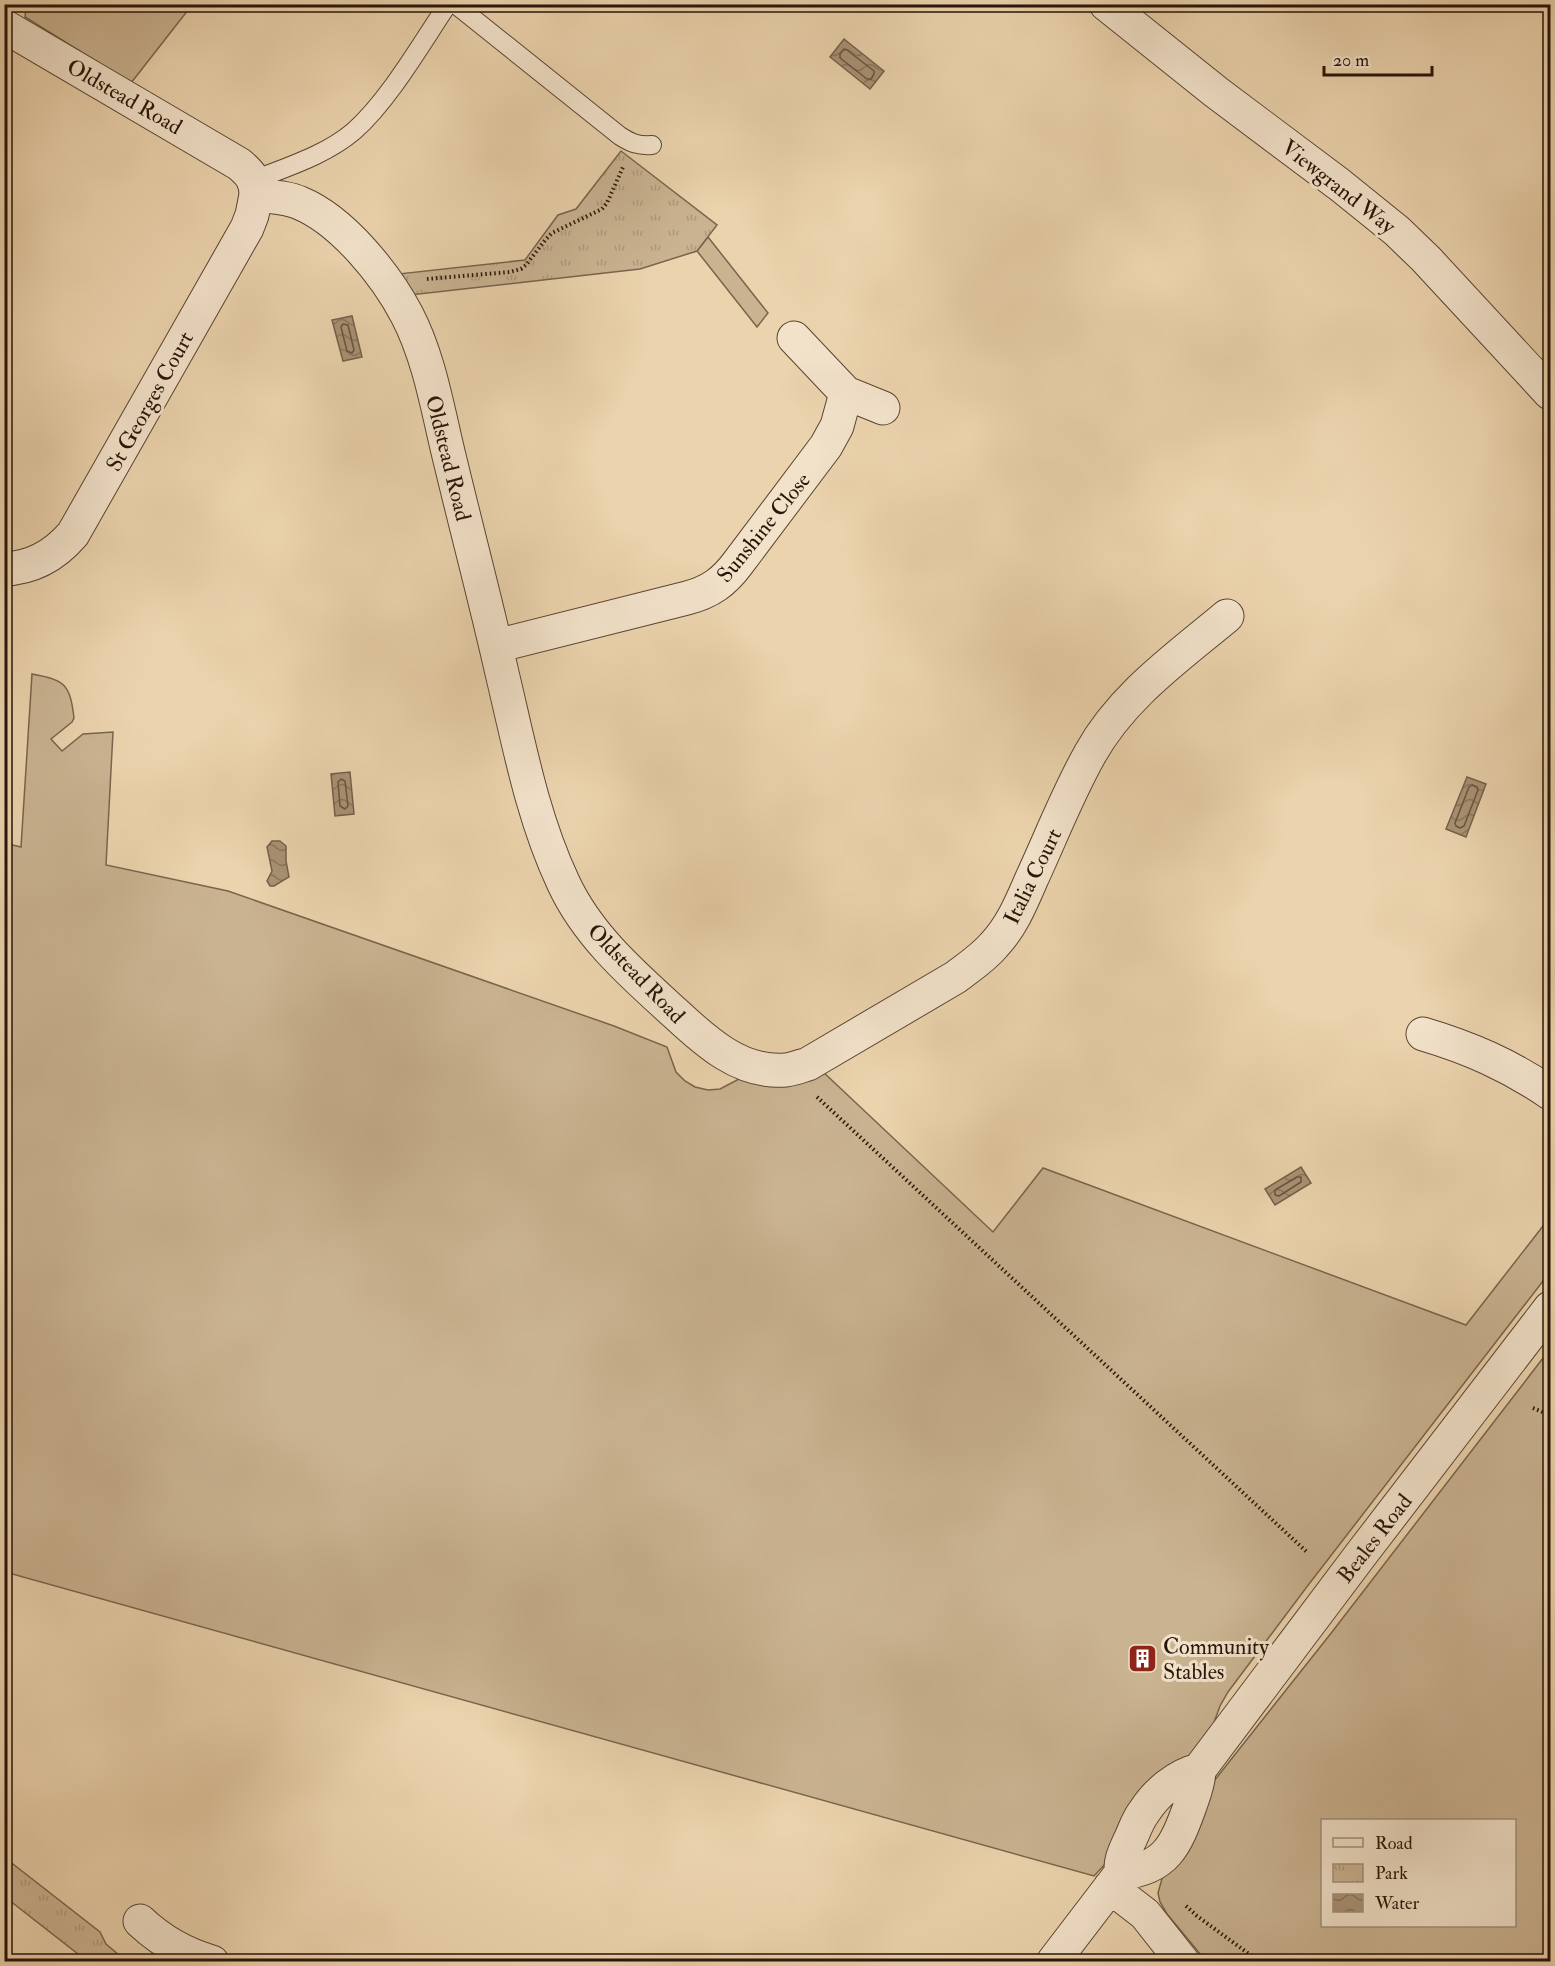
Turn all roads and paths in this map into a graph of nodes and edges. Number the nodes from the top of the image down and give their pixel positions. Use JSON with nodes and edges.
{"nodes":[{"id":1,"x":448,"y":4,"type":"edge"},
{"id":2,"x":455,"y":4,"type":"edge"},
{"id":3,"x":1106,"y":4,"type":"edge"},
{"id":4,"x":4,"y":26,"type":"edge"},
{"id":5,"x":652,"y":145,"type":"dead end"},
{"id":6,"x":626,"y":161,"type":"dead end"},
{"id":7,"x":255,"y":187,"type":"junction"},
{"id":8,"x":427,"y":279,"type":"dead end"},
{"id":9,"x":794,"y":338,"type":"dead end"},
{"id":10,"x":846,"y":393,"type":"junction"},
{"id":11,"x":1551,"y":393,"type":"edge"},
{"id":12,"x":883,"y":408,"type":"dead end"},
{"id":13,"x":4,"y":568,"type":"edge"},
{"id":14,"x":1227,"y":616,"type":"dead end"},
{"id":15,"x":496,"y":646,"type":"junction"},
{"id":16,"x":1423,"y":1034,"type":"dead end"},
{"id":17,"x":711,"y":1046,"type":"joint"},
{"id":18,"x":788,"y":1070,"type":"junction"},
{"id":19,"x":1551,"y":1093,"type":"edge"},
{"id":20,"x":1551,"y":1308,"type":"edge"},
{"id":21,"x":1533,"y":1408,"type":"dead end"},
{"id":22,"x":1551,"y":1415,"type":"edge"},
{"id":23,"x":1308,"y":1553,"type":"dead end"},
{"id":24,"x":1199,"y":1770,"type":"junction"},
{"id":25,"x":1116,"y":1880,"type":"junction"},
{"id":26,"x":1182,"y":1903,"type":"dead end"},
{"id":27,"x":140,"y":1921,"type":"dead end"},
{"id":28,"x":212,"y":1962,"type":"edge"},
{"id":29,"x":1053,"y":1962,"type":"edge"},
{"id":30,"x":1184,"y":1962,"type":"edge"},
{"id":31,"x":1260,"y":1962,"type":"edge"}],
"edges":[{"from":1,"to":7,"type":"lane"},
{"from":2,"to":5,"type":"lane"},
{"from":3,"to":11,"type":"street","name":"Viewgrand Way"},
{"from":4,"to":7,"type":"street","name":"Oldstead Road"},
{"from":6,"to":8,"type":"path"},
{"from":7,"to":13,"type":"street","name":"St Georges Court"},
{"from":7,"to":15,"type":"street","name":"Oldstead Road"},
{"from":9,"to":10,"type":"street"},
{"from":10,"to":12,"type":"street"},
{"from":10,"to":15,"type":"street","name":"Sunshine Close"},
{"from":14,"to":18,"type":"street","name":"Italia Court"},
{"from":15,"to":17,"type":"street","name":"Oldstead Road"},
{"from":16,"to":19,"type":"street"},
{"from":17,"to":18,"type":"street","name":"Italia Court"},
{"from":18,"to":23,"type":"path"},
{"from":20,"to":24,"type":"street","name":"Beales Road"},
{"from":21,"to":22,"type":"path"},
{"from":24,"to":25,"type":"street","name":"Beales Road"},
{"from":24,"to":25,"type":"street","name":"Beales Road"},
{"from":25,"to":29,"type":"street","name":"Beales Road"},
{"from":25,"to":30,"type":"street"},
{"from":26,"to":31,"type":"path"},
{"from":27,"to":28,"type":"street"}]}
